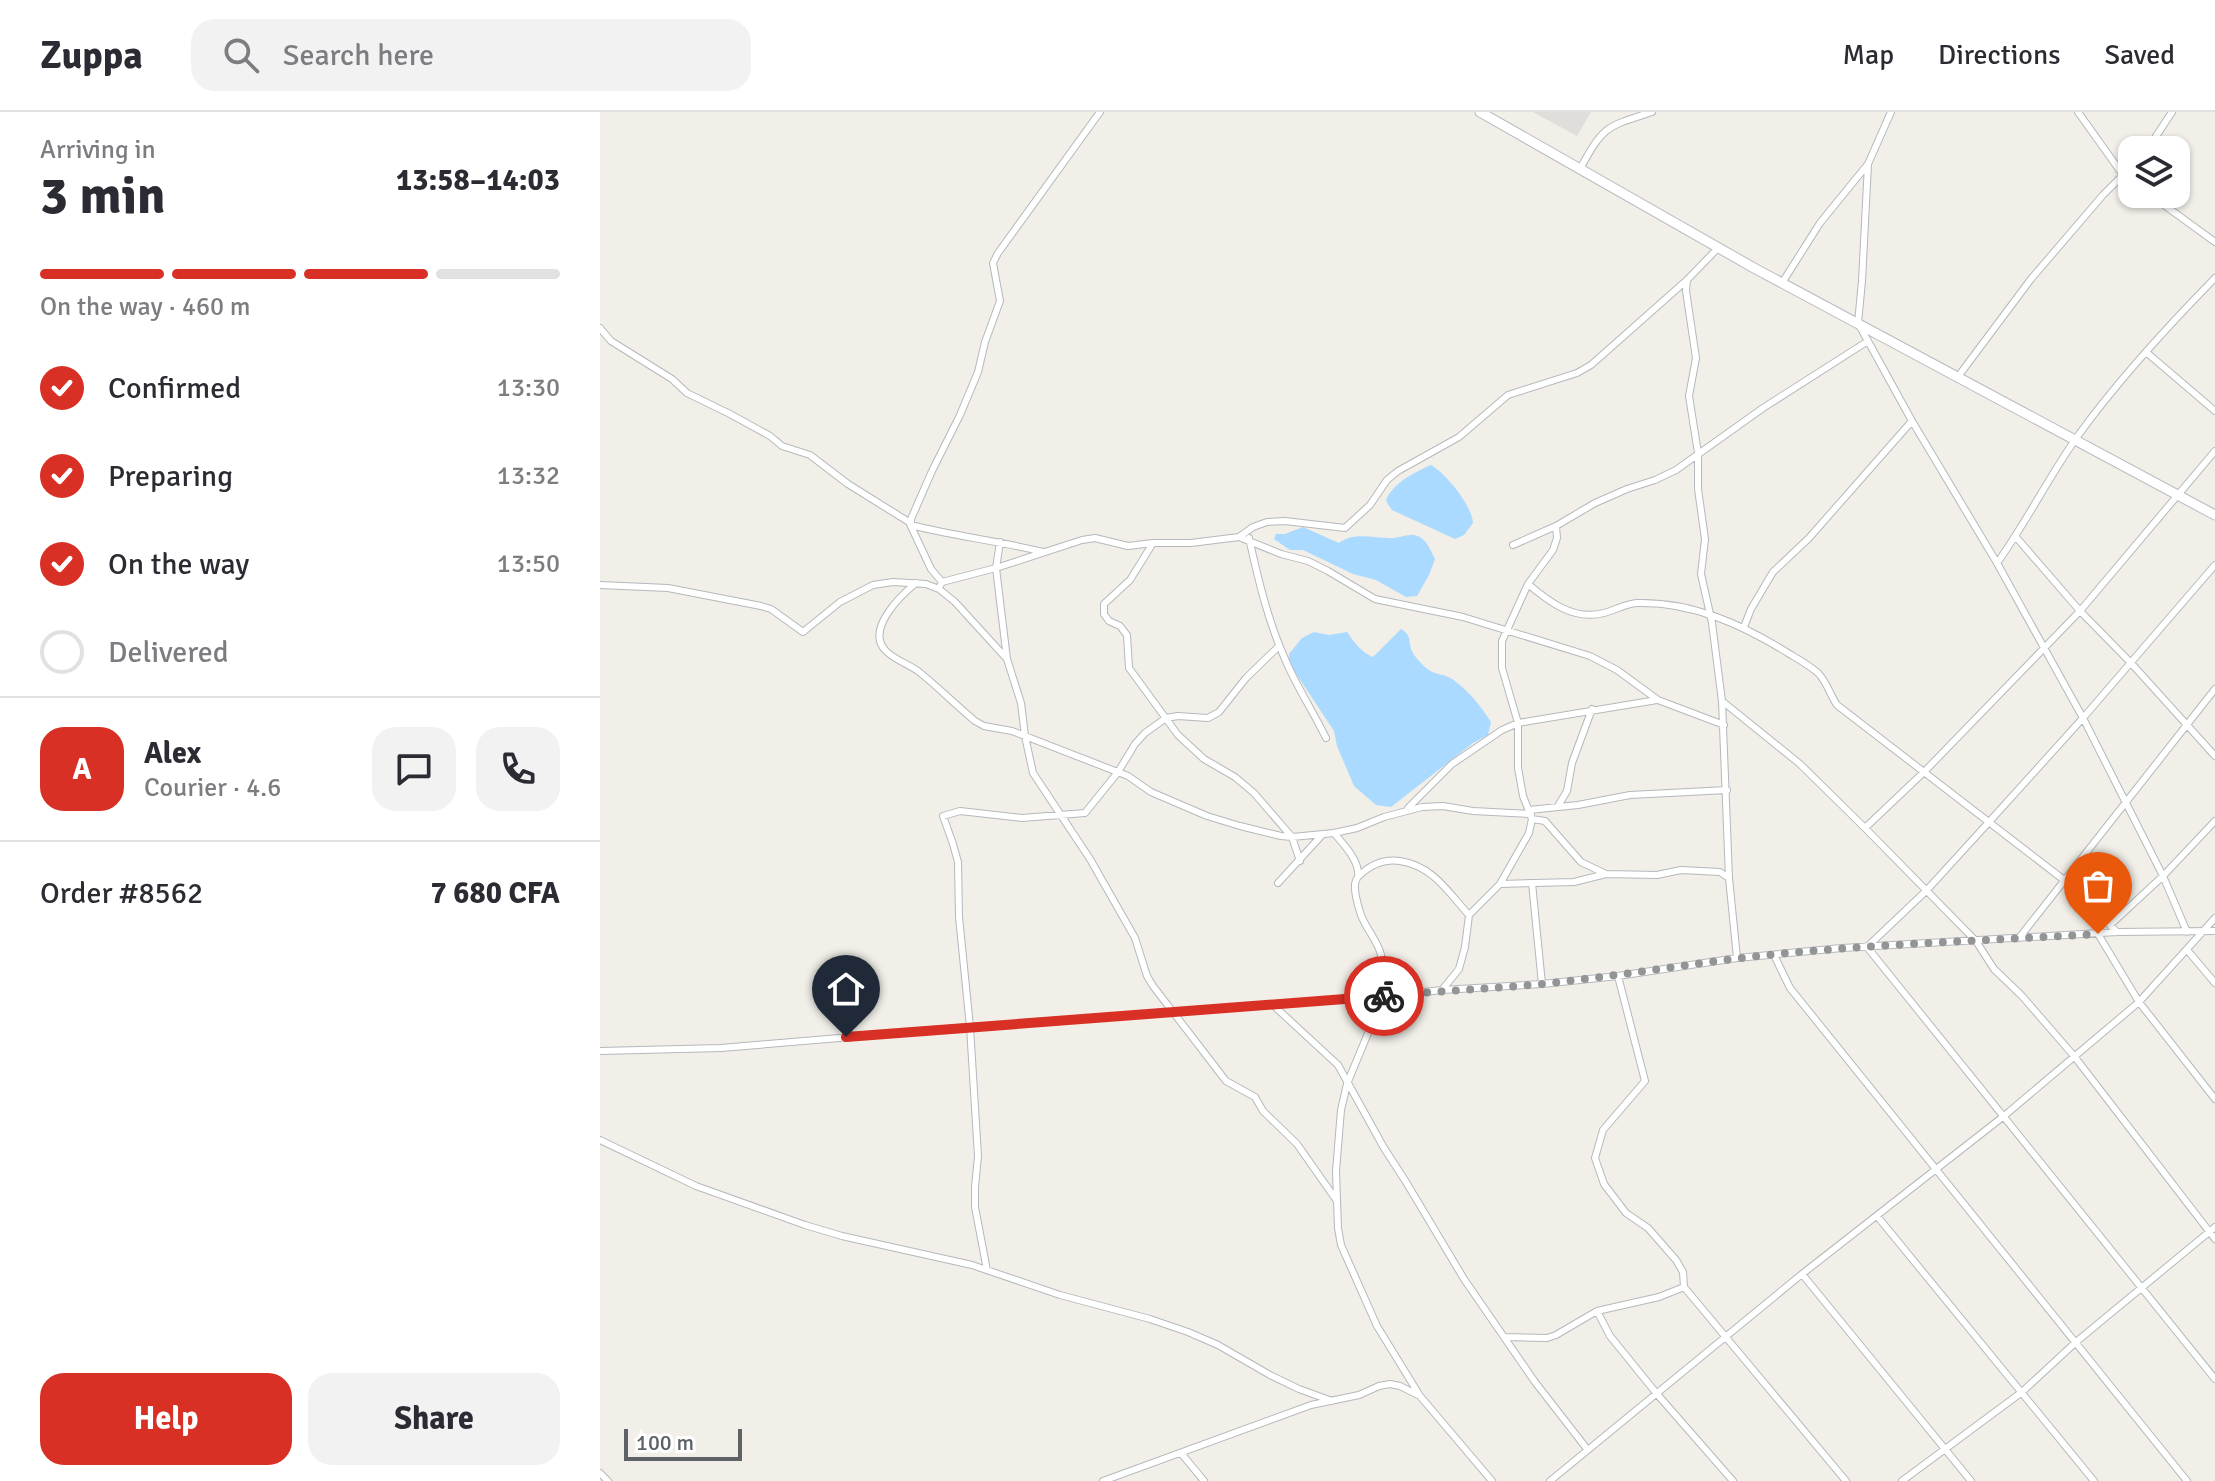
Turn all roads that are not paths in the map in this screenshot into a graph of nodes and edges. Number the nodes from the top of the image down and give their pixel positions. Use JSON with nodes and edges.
{"nodes":[{"id":1,"x":1100,"y":112,"type":"edge"},
{"id":2,"x":1480,"y":112,"type":"edge"},
{"id":3,"x":1652,"y":112,"type":"edge"},
{"id":4,"x":1891,"y":112,"type":"edge"},
{"id":5,"x":2078,"y":112,"type":"edge"},
{"id":6,"x":2172,"y":112,"type":"edge"},
{"id":7,"x":2156,"y":136,"type":"edge"},
{"id":8,"x":1868,"y":164,"type":"junction"},
{"id":9,"x":2118,"y":168,"type":"edge"},
{"id":10,"x":1580,"y":169,"type":"junction"},
{"id":11,"x":2118,"y":180,"type":"edge"},
{"id":12,"x":2168,"y":208,"type":"edge"},
{"id":13,"x":2215,"y":242,"type":"edge"},
{"id":14,"x":1718,"y":248,"type":"junction"},
{"id":15,"x":2215,"y":278,"type":"edge"},
{"id":16,"x":1687,"y":280,"type":"junction"},
{"id":17,"x":1782,"y":283,"type":"junction"},
{"id":18,"x":1858,"y":323,"type":"junction"},
{"id":19,"x":600,"y":328,"type":"edge"},
{"id":20,"x":1868,"y":341,"type":"junction"},
{"id":21,"x":2146,"y":352,"type":"junction"},
{"id":22,"x":1957,"y":378,"type":"junction"},
{"id":23,"x":2215,"y":411,"type":"edge"},
{"id":24,"x":1912,"y":421,"type":"junction"},
{"id":25,"x":2075,"y":440,"type":"junction"},
{"id":26,"x":2215,"y":451,"type":"edge"},
{"id":27,"x":1698,"y":453,"type":"junction"},
{"id":28,"x":2178,"y":495,"type":"junction"},
{"id":29,"x":2215,"y":515,"type":"edge"},
{"id":30,"x":911,"y":525,"type":"junction"},
{"id":31,"x":1556,"y":526,"type":"junction"},
{"id":32,"x":1248,"y":531,"type":"junction"},
{"id":33,"x":1239,"y":537,"type":"junction"},
{"id":34,"x":2016,"y":537,"type":"junction"},
{"id":35,"x":1250,"y":541,"type":"junction"},
{"id":36,"x":1000,"y":542,"type":"junction"},
{"id":37,"x":1153,"y":543,"type":"junction"},
{"id":38,"x":1513,"y":545,"type":"dead end"},
{"id":39,"x":1043,"y":552,"type":"junction"},
{"id":40,"x":1997,"y":563,"type":"junction"},
{"id":41,"x":2215,"y":565,"type":"edge"},
{"id":42,"x":996,"y":568,"type":"junction"},
{"id":43,"x":916,"y":583,"type":"junction"},
{"id":44,"x":1528,"y":584,"type":"junction"},
{"id":45,"x":600,"y":585,"type":"edge"},
{"id":46,"x":940,"y":585,"type":"junction"},
{"id":47,"x":2080,"y":611,"type":"junction"},
{"id":48,"x":1710,"y":614,"type":"junction"},
{"id":49,"x":1744,"y":627,"type":"junction"},
{"id":50,"x":1506,"y":631,"type":"junction"},
{"id":51,"x":1279,"y":646,"type":"junction"},
{"id":52,"x":2044,"y":649,"type":"junction"},
{"id":53,"x":1007,"y":659,"type":"junction"},
{"id":54,"x":2131,"y":663,"type":"junction"},
{"id":55,"x":2215,"y":689,"type":"edge"},
{"id":56,"x":1658,"y":700,"type":"junction"},
{"id":57,"x":1722,"y":701,"type":"junction"},
{"id":58,"x":1592,"y":709,"type":"junction"},
{"id":59,"x":1166,"y":718,"type":"junction"},
{"id":60,"x":2083,"y":718,"type":"junction"},
{"id":61,"x":1518,"y":723,"type":"junction"},
{"id":62,"x":1724,"y":725,"type":"junction"},
{"id":63,"x":2188,"y":725,"type":"junction"},
{"id":64,"x":1025,"y":736,"type":"junction"},
{"id":65,"x":1326,"y":738,"type":"dead end"},
{"id":66,"x":2215,"y":756,"type":"edge"},
{"id":67,"x":1925,"y":771,"type":"junction"},
{"id":68,"x":1118,"y":772,"type":"junction"},
{"id":69,"x":1727,"y":790,"type":"junction"},
{"id":70,"x":2125,"y":803,"type":"junction"},
{"id":71,"x":1558,"y":806,"type":"junction"},
{"id":72,"x":1405,"y":810,"type":"junction"},
{"id":73,"x":1531,"y":814,"type":"junction"},
{"id":74,"x":1062,"y":816,"type":"junction"},
{"id":75,"x":2215,"y":821,"type":"edge"},
{"id":76,"x":1989,"y":822,"type":"junction"},
{"id":77,"x":1865,"y":828,"type":"junction"},
{"id":78,"x":1334,"y":833,"type":"junction"},
{"id":79,"x":1322,"y":835,"type":"junction"},
{"id":80,"x":1292,"y":837,"type":"junction"},
{"id":81,"x":1300,"y":861,"type":"junction"},
{"id":82,"x":1606,"y":874,"type":"junction"},
{"id":83,"x":1358,"y":876,"type":"junction"},
{"id":84,"x":2163,"y":876,"type":"junction"},
{"id":85,"x":1729,"y":878,"type":"junction"},
{"id":86,"x":2064,"y":880,"type":"junction"},
{"id":87,"x":1278,"y":883,"type":"dead end"},
{"id":88,"x":1532,"y":883,"type":"junction"},
{"id":89,"x":1500,"y":884,"type":"junction"},
{"id":90,"x":1926,"y":891,"type":"junction"},
{"id":91,"x":1469,"y":915,"type":"junction"},
{"id":92,"x":2215,"y":918,"type":"edge"},
{"id":93,"x":2110,"y":925,"type":"junction"},
{"id":94,"x":2203,"y":931,"type":"junction"},
{"id":95,"x":2215,"y":931,"type":"edge"},
{"id":96,"x":2117,"y":932,"type":"junction"},
{"id":97,"x":2187,"y":932,"type":"junction"},
{"id":98,"x":2098,"y":934,"type":"junction"},
{"id":99,"x":2019,"y":938,"type":"junction"},
{"id":100,"x":1976,"y":941,"type":"junction"},
{"id":101,"x":1867,"y":947,"type":"junction"},
{"id":102,"x":2188,"y":951,"type":"junction"},
{"id":103,"x":1774,"y":955,"type":"junction"},
{"id":104,"x":1737,"y":958,"type":"junction"},
{"id":105,"x":1618,"y":976,"type":"junction"},
{"id":106,"x":2215,"y":983,"type":"edge"},
{"id":107,"x":1542,"y":984,"type":"junction"},
{"id":108,"x":1442,"y":990,"type":"junction"},
{"id":109,"x":1379,"y":997,"type":"junction"},
{"id":110,"x":2139,"y":1002,"type":"junction"},
{"id":111,"x":1273,"y":1005,"type":"junction"},
{"id":112,"x":1174,"y":1012,"type":"junction"},
{"id":113,"x":970,"y":1027,"type":"junction"},
{"id":114,"x":600,"y":1051,"type":"edge"},
{"id":115,"x":2074,"y":1056,"type":"junction"},
{"id":116,"x":1347,"y":1084,"type":"junction"},
{"id":117,"x":2215,"y":1099,"type":"edge"},
{"id":118,"x":2004,"y":1116,"type":"junction"},
{"id":119,"x":600,"y":1140,"type":"edge"},
{"id":120,"x":1936,"y":1169,"type":"junction"},
{"id":121,"x":1337,"y":1201,"type":"junction"},
{"id":122,"x":1877,"y":1216,"type":"junction"},
{"id":123,"x":2212,"y":1229,"type":"edge"},
{"id":124,"x":2215,"y":1239,"type":"edge"},
{"id":125,"x":987,"y":1270,"type":"junction"},
{"id":126,"x":1802,"y":1274,"type":"junction"},
{"id":127,"x":1684,"y":1287,"type":"junction"},
{"id":128,"x":2142,"y":1289,"type":"junction"},
{"id":129,"x":1597,"y":1311,"type":"junction"},
{"id":130,"x":1725,"y":1336,"type":"junction"},
{"id":131,"x":1505,"y":1337,"type":"junction"},
{"id":132,"x":2076,"y":1342,"type":"junction"},
{"id":133,"x":2215,"y":1379,"type":"edge"},
{"id":134,"x":2022,"y":1392,"type":"junction"},
{"id":135,"x":1657,"y":1394,"type":"junction"},
{"id":136,"x":1420,"y":1396,"type":"junction"},
{"id":137,"x":1332,"y":1401,"type":"junction"},
{"id":138,"x":1587,"y":1449,"type":"junction"},
{"id":139,"x":1944,"y":1449,"type":"junction"},
{"id":140,"x":1181,"y":1453,"type":"junction"},
{"id":141,"x":600,"y":1473,"type":"edge"},
{"id":142,"x":608,"y":1481,"type":"edge"},
{"id":143,"x":1103,"y":1481,"type":"edge"},
{"id":144,"x":1204,"y":1481,"type":"edge"},
{"id":145,"x":1492,"y":1481,"type":"edge"},
{"id":146,"x":1550,"y":1481,"type":"edge"},
{"id":147,"x":1733,"y":1481,"type":"edge"},
{"id":148,"x":1846,"y":1481,"type":"edge"},
{"id":149,"x":1902,"y":1481,"type":"edge"},
{"id":150,"x":1971,"y":1481,"type":"edge"},
{"id":151,"x":2094,"y":1481,"type":"edge"},
{"id":152,"x":2187,"y":1481,"type":"edge"}],
"edges":[{"from":1,"to":30,"type":"street"},
{"from":2,"to":10,"type":"main road"},
{"from":3,"to":10,"type":"street"},
{"from":4,"to":8,"type":"street"},
{"from":5,"to":9,"type":"street"},
{"from":6,"to":7,"type":"street"},
{"from":8,"to":17,"type":"street"},
{"from":8,"to":18,"type":"street"},
{"from":10,"to":14,"type":"main road"},
{"from":11,"to":22,"type":"street"},
{"from":12,"to":13,"type":"street"},
{"from":14,"to":16,"type":"street"},
{"from":14,"to":17,"type":"main road"},
{"from":15,"to":21,"type":"street"},
{"from":16,"to":27,"type":"street"},
{"from":16,"to":32,"type":"street"},
{"from":17,"to":18,"type":"main road"},
{"from":18,"to":20,"type":"street"},
{"from":18,"to":22,"type":"main road"},
{"from":19,"to":30,"type":"street"},
{"from":20,"to":24,"type":"street"},
{"from":20,"to":27,"type":"street"},
{"from":21,"to":23,"type":"street"},
{"from":21,"to":25,"type":"street"},
{"from":22,"to":25,"type":"main road"},
{"from":24,"to":40,"type":"street"},
{"from":24,"to":49,"type":"street"},
{"from":25,"to":28,"type":"main road"},
{"from":25,"to":34,"type":"street"},
{"from":26,"to":28,"type":"street"},
{"from":27,"to":31,"type":"street"},
{"from":27,"to":48,"type":"street"},
{"from":28,"to":29,"type":"main road"},
{"from":28,"to":47,"type":"street"},
{"from":30,"to":36,"type":"street"},
{"from":30,"to":46,"type":"street"},
{"from":31,"to":38,"type":"street"},
{"from":31,"to":44,"type":"street"},
{"from":32,"to":33,"type":"street"},
{"from":32,"to":35,"type":"street"},
{"from":33,"to":35,"type":"street"},
{"from":33,"to":37,"type":"street"},
{"from":34,"to":40,"type":"street"},
{"from":34,"to":47,"type":"street"},
{"from":35,"to":50,"type":"street"},
{"from":35,"to":51,"type":"street"},
{"from":36,"to":39,"type":"street"},
{"from":36,"to":42,"type":"street"},
{"from":37,"to":39,"type":"street"},
{"from":37,"to":59,"type":"street"},
{"from":39,"to":42,"type":"street"},
{"from":40,"to":52,"type":"street"},
{"from":41,"to":54,"type":"street"},
{"from":42,"to":46,"type":"street"},
{"from":42,"to":53,"type":"street"},
{"from":43,"to":45,"type":"street"},
{"from":43,"to":46,"type":"street"},
{"from":43,"to":64,"type":"street"},
{"from":44,"to":48,"type":"street"},
{"from":44,"to":50,"type":"street"},
{"from":46,"to":53,"type":"street"},
{"from":47,"to":52,"type":"street"},
{"from":47,"to":54,"type":"street"},
{"from":48,"to":49,"type":"street"},
{"from":48,"to":57,"type":"street"},
{"from":49,"to":67,"type":"street"},
{"from":50,"to":56,"type":"street"},
{"from":50,"to":61,"type":"street"},
{"from":51,"to":59,"type":"street"},
{"from":51,"to":65,"type":"street"},
{"from":52,"to":60,"type":"street"},
{"from":52,"to":67,"type":"street"},
{"from":53,"to":64,"type":"street"},
{"from":54,"to":60,"type":"street"},
{"from":54,"to":63,"type":"street"},
{"from":55,"to":63,"type":"street"},
{"from":56,"to":58,"type":"street"},
{"from":56,"to":62,"type":"street"},
{"from":57,"to":62,"type":"street"},
{"from":57,"to":77,"type":"street"},
{"from":58,"to":61,"type":"street"},
{"from":58,"to":71,"type":"street"},
{"from":59,"to":68,"type":"street"},
{"from":59,"to":80,"type":"street"},
{"from":60,"to":70,"type":"street"},
{"from":60,"to":76,"type":"street"},
{"from":61,"to":72,"type":"street"},
{"from":61,"to":73,"type":"street"},
{"from":62,"to":69,"type":"street"},
{"from":63,"to":66,"type":"street"},
{"from":63,"to":70,"type":"street"},
{"from":64,"to":68,"type":"street"},
{"from":64,"to":74,"type":"street"},
{"from":67,"to":76,"type":"street"},
{"from":67,"to":77,"type":"street"},
{"from":68,"to":74,"type":"street"},
{"from":68,"to":80,"type":"street"},
{"from":69,"to":71,"type":"street"},
{"from":69,"to":85,"type":"street"},
{"from":70,"to":84,"type":"street"},
{"from":70,"to":86,"type":"street"},
{"from":71,"to":73,"type":"street"},
{"from":72,"to":73,"type":"street"},
{"from":72,"to":78,"type":"street"},
{"from":73,"to":82,"type":"street"},
{"from":73,"to":89,"type":"street"},
{"from":74,"to":112,"type":"street"},
{"from":74,"to":113,"type":"street"},
{"from":75,"to":84,"type":"street"},
{"from":76,"to":86,"type":"street"},
{"from":76,"to":90,"type":"street"},
{"from":77,"to":90,"type":"street"},
{"from":78,"to":79,"type":"street"},
{"from":78,"to":83,"type":"street"},
{"from":79,"to":80,"type":"street"},
{"from":79,"to":81,"type":"street"},
{"from":80,"to":81,"type":"street"},
{"from":81,"to":87,"type":"street"},
{"from":82,"to":85,"type":"street"},
{"from":82,"to":88,"type":"street"},
{"from":83,"to":91,"type":"street"},
{"from":83,"to":109,"type":"street"},
{"from":84,"to":93,"type":"street"},
{"from":84,"to":97,"type":"street"},
{"from":85,"to":104,"type":"street"},
{"from":86,"to":93,"type":"street"},
{"from":86,"to":99,"type":"street"},
{"from":88,"to":89,"type":"street"},
{"from":88,"to":107,"type":"street"},
{"from":89,"to":91,"type":"street"},
{"from":90,"to":100,"type":"street"},
{"from":90,"to":101,"type":"street"},
{"from":91,"to":108,"type":"street"},
{"from":92,"to":94,"type":"street"},
{"from":93,"to":96,"type":"street"},
{"from":94,"to":95,"type":"street"},
{"from":94,"to":97,"type":"street"},
{"from":94,"to":102,"type":"street"},
{"from":96,"to":97,"type":"street"},
{"from":96,"to":98,"type":"street"},
{"from":98,"to":99,"type":"street"},
{"from":98,"to":110,"type":"street"},
{"from":99,"to":100,"type":"street"},
{"from":100,"to":101,"type":"street"},
{"from":100,"to":115,"type":"street"},
{"from":101,"to":103,"type":"street"},
{"from":101,"to":118,"type":"street"},
{"from":102,"to":106,"type":"street"},
{"from":102,"to":110,"type":"street"},
{"from":103,"to":104,"type":"street"},
{"from":103,"to":120,"type":"street"},
{"from":104,"to":105,"type":"street"},
{"from":105,"to":107,"type":"street"},
{"from":105,"to":127,"type":"street"},
{"from":107,"to":108,"type":"street"},
{"from":108,"to":109,"type":"street"},
{"from":109,"to":111,"type":"street"},
{"from":109,"to":116,"type":"street"},
{"from":110,"to":115,"type":"street"},
{"from":110,"to":117,"type":"street"},
{"from":111,"to":112,"type":"street"},
{"from":111,"to":116,"type":"street"},
{"from":112,"to":113,"type":"street"},
{"from":112,"to":121,"type":"street"},
{"from":113,"to":114,"type":"street"},
{"from":113,"to":125,"type":"street"},
{"from":115,"to":118,"type":"street"},
{"from":115,"to":123,"type":"street"},
{"from":116,"to":121,"type":"street"},
{"from":116,"to":131,"type":"street"},
{"from":118,"to":120,"type":"street"},
{"from":118,"to":128,"type":"street"},
{"from":119,"to":125,"type":"street"},
{"from":120,"to":122,"type":"street"},
{"from":120,"to":132,"type":"street"},
{"from":121,"to":136,"type":"street"},
{"from":122,"to":126,"type":"street"},
{"from":122,"to":134,"type":"street"},
{"from":123,"to":124,"type":"street"},
{"from":123,"to":128,"type":"street"},
{"from":125,"to":137,"type":"street"},
{"from":126,"to":130,"type":"street"},
{"from":126,"to":139,"type":"street"},
{"from":127,"to":129,"type":"street"},
{"from":127,"to":130,"type":"street"},
{"from":128,"to":132,"type":"street"},
{"from":128,"to":133,"type":"street"},
{"from":129,"to":131,"type":"street"},
{"from":129,"to":135,"type":"street"},
{"from":130,"to":135,"type":"street"},
{"from":130,"to":148,"type":"street"},
{"from":131,"to":138,"type":"street"},
{"from":132,"to":134,"type":"street"},
{"from":132,"to":152,"type":"street"},
{"from":134,"to":139,"type":"street"},
{"from":134,"to":151,"type":"street"},
{"from":135,"to":138,"type":"street"},
{"from":135,"to":147,"type":"street"},
{"from":136,"to":137,"type":"street"},
{"from":136,"to":145,"type":"street"},
{"from":137,"to":140,"type":"street"},
{"from":138,"to":146,"type":"street"},
{"from":139,"to":149,"type":"street"},
{"from":139,"to":150,"type":"street"},
{"from":140,"to":143,"type":"street"},
{"from":140,"to":144,"type":"street"},
{"from":141,"to":142,"type":"street"}]}
